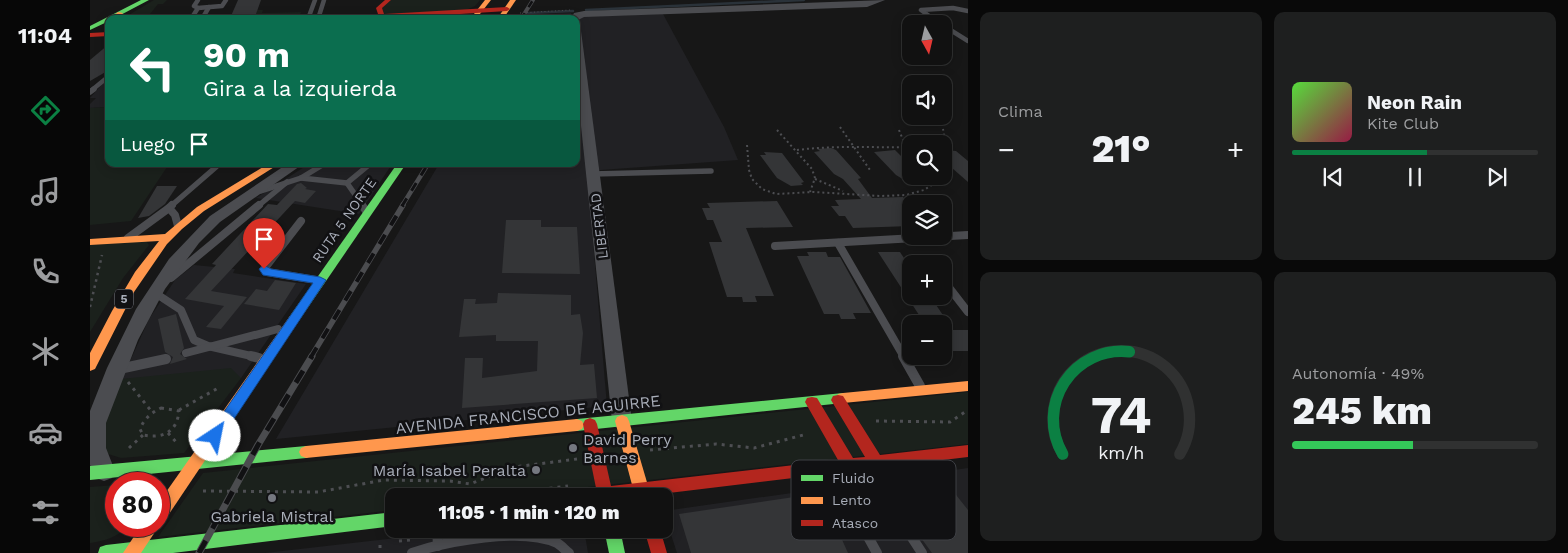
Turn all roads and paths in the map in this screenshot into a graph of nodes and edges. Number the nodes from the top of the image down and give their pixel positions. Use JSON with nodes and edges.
{"nodes":[{"id":1,"x":146,"y":0,"type":"edge"},
{"id":2,"x":198,"y":0,"type":"edge"},
{"id":3,"x":226,"y":0,"type":"edge"},
{"id":4,"x":315,"y":0,"type":"edge"},
{"id":5,"x":324,"y":0,"type":"edge"},
{"id":6,"x":382,"y":0,"type":"edge"},
{"id":7,"x":388,"y":0,"type":"edge"},
{"id":8,"x":488,"y":0,"type":"edge"},
{"id":9,"x":879,"y":1,"type":"edge"},
{"id":10,"x":209,"y":7,"type":"junction"},
{"id":11,"x":198,"y":8,"type":"junction"},
{"id":12,"x":506,"y":10,"type":"edge"},
{"id":13,"x":968,"y":11,"type":"edge"},
{"id":14,"x":118,"y":15,"type":"edge"},
{"id":15,"x":194,"y":15,"type":"edge"},
{"id":16,"x":204,"y":15,"type":"edge"},
{"id":17,"x":309,"y":15,"type":"edge"},
{"id":18,"x":319,"y":15,"type":"edge"},
{"id":19,"x":364,"y":15,"type":"edge"},
{"id":20,"x":380,"y":15,"type":"edge"},
{"id":21,"x":477,"y":15,"type":"edge"},
{"id":22,"x":928,"y":15,"type":"edge"},
{"id":23,"x":580,"y":17,"type":"edge"},
{"id":24,"x":952,"y":31,"type":"edge"},
{"id":25,"x":968,"y":41,"type":"edge"},
{"id":26,"x":580,"y":65,"type":"edge"},
{"id":27,"x":105,"y":80,"type":"edge"},
{"id":28,"x":90,"y":92,"type":"edge"},
{"id":29,"x":840,"y":127,"type":"dead end"},
{"id":30,"x":943,"y":129,"type":"dead end"},
{"id":31,"x":777,"y":130,"type":"dead end"},
{"id":32,"x":899,"y":130,"type":"dead end"},
{"id":33,"x":944,"y":135,"type":"edge"},
{"id":34,"x":902,"y":138,"type":"edge"},
{"id":35,"x":747,"y":145,"type":"dead end"},
{"id":36,"x":902,"y":147,"type":"edge"},
{"id":37,"x":854,"y":149,"type":"junction"},
{"id":38,"x":797,"y":150,"type":"junction"},
{"id":39,"x":215,"y":167,"type":"edge"},
{"id":40,"x":269,"y":167,"type":"edge"},
{"id":41,"x":313,"y":167,"type":"edge"},
{"id":42,"x":366,"y":167,"type":"edge"},
{"id":43,"x":399,"y":167,"type":"edge"},
{"id":44,"x":870,"y":170,"type":"dead end"},
{"id":45,"x":299,"y":171,"type":"edge"},
{"id":46,"x":711,"y":171,"type":"dead end"},
{"id":47,"x":593,"y":174,"type":"junction"},
{"id":48,"x":815,"y":179,"type":"junction"},
{"id":49,"x":287,"y":182,"type":"junction"},
{"id":50,"x":347,"y":183,"type":"junction"},
{"id":51,"x":933,"y":185,"type":"edge"},
{"id":52,"x":810,"y":192,"type":"junction"},
{"id":53,"x":846,"y":192,"type":"junction"},
{"id":54,"x":247,"y":195,"type":"junction"},
{"id":55,"x":170,"y":208,"type":"junction"},
{"id":56,"x":367,"y":213,"type":"junction"},
{"id":57,"x":301,"y":221,"type":"dead end"},
{"id":58,"x":179,"y":227,"type":"junction"},
{"id":59,"x":968,"y":235,"type":"edge"},
{"id":60,"x":168,"y":237,"type":"junction"},
{"id":61,"x":126,"y":239,"type":"junction"},
{"id":62,"x":106,"y":241,"type":"junction"},
{"id":63,"x":90,"y":242,"type":"edge"},
{"id":64,"x":838,"y":243,"type":"junction"},
{"id":65,"x":775,"y":246,"type":"dead end"},
{"id":66,"x":320,"y":280,"type":"junction"},
{"id":67,"x":952,"y":291,"type":"edge"},
{"id":68,"x":155,"y":293,"type":"junction"},
{"id":69,"x":90,"y":307,"type":"edge"},
{"id":70,"x":968,"y":312,"type":"edge"},
{"id":71,"x":289,"y":326,"type":"junction"},
{"id":72,"x":208,"y":346,"type":"junction"},
{"id":73,"x":186,"y":353,"type":"dead end"},
{"id":74,"x":166,"y":359,"type":"dead end"},
{"id":75,"x":266,"y":360,"type":"junction"},
{"id":76,"x":90,"y":366,"type":"edge"},
{"id":77,"x":118,"y":370,"type":"junction"},
{"id":78,"x":968,"y":386,"type":"edge"},
{"id":79,"x":922,"y":391,"type":"junction"},
{"id":80,"x":838,"y":400,"type":"junction"},
{"id":81,"x":812,"y":402,"type":"junction"},
{"id":82,"x":152,"y":412,"type":"junction"},
{"id":83,"x":622,"y":421,"type":"junction"},
{"id":84,"x":590,"y":424,"type":"junction"},
{"id":85,"x":968,"y":452,"type":"edge"},
{"id":86,"x":845,"y":460,"type":"edge"},
{"id":87,"x":875,"y":460,"type":"edge"},
{"id":88,"x":894,"y":460,"type":"edge"},
{"id":89,"x":196,"y":463,"type":"junction"},
{"id":90,"x":97,"y":472,"type":"edge"},
{"id":91,"x":791,"y":473,"type":"edge"},
{"id":92,"x":604,"y":488,"type":"edge"},
{"id":93,"x":641,"y":488,"type":"edge"},
{"id":94,"x":673,"y":489,"type":"edge"},
{"id":95,"x":170,"y":500,"type":"edge"},
{"id":96,"x":385,"y":520,"type":"edge"},
{"id":97,"x":266,"y":534,"type":"junction"},
{"id":98,"x":143,"y":537,"type":"edge"},
{"id":99,"x":438,"y":538,"type":"edge"},
{"id":100,"x":614,"y":538,"type":"edge"},
{"id":101,"x":654,"y":538,"type":"edge"},
{"id":102,"x":871,"y":540,"type":"edge"},
{"id":103,"x":913,"y":540,"type":"edge"},
{"id":104,"x":438,"y":546,"type":"junction"},
{"id":105,"x":271,"y":548,"type":"dead end"},
{"id":106,"x":132,"y":552,"type":"edge"},
{"id":107,"x":106,"y":553,"type":"edge"},
{"id":108,"x":412,"y":553,"type":"edge"},
{"id":109,"x":569,"y":553,"type":"edge"},
{"id":110,"x":618,"y":553,"type":"edge"},
{"id":111,"x":658,"y":553,"type":"edge"},
{"id":112,"x":878,"y":553,"type":"edge"},
{"id":113,"x":922,"y":553,"type":"edge"}],
"edges":[{"from":1,"to":14,"type":"main road"},
{"from":2,"to":11,"type":"lane"},
{"from":3,"to":10,"type":"lane"},
{"from":4,"to":17,"type":"lane"},
{"from":5,"to":18,"type":"lane"},
{"from":6,"to":19,"type":"main road"},
{"from":7,"to":20,"type":"main road"},
{"from":8,"to":21,"type":"main road"},
{"from":9,"to":23,"type":"street"},
{"from":10,"to":11,"type":"lane"},
{"from":10,"to":16,"type":"lane"},
{"from":11,"to":15,"type":"lane"},
{"from":12,"to":21,"type":"main road"},
{"from":13,"to":22,"type":"lane"},
{"from":24,"to":25,"type":"lane"},
{"from":26,"to":47,"type":"street","name":"LIBERTAD"},
{"from":27,"to":28,"type":"lane"},
{"from":29,"to":37,"type":"path"},
{"from":30,"to":33,"type":"path"},
{"from":31,"to":38,"type":"path"},
{"from":32,"to":34,"type":"path"},
{"from":35,"to":52,"type":"path"},
{"from":36,"to":37,"type":"path"},
{"from":37,"to":38,"type":"path"},
{"from":37,"to":44,"type":"path"},
{"from":38,"to":48,"type":"path"},
{"from":39,"to":55,"type":"lane"},
{"from":40,"to":58,"type":"main road","number":"5"},
{"from":41,"to":45,"type":"lane"},
{"from":42,"to":50,"type":"lane"},
{"from":43,"to":56,"type":"main road","name":"RUTA 5 NORTE"},
{"from":45,"to":49,"type":"lane"},
{"from":45,"to":50,"type":"lane"},
{"from":45,"to":54,"type":"street"},
{"from":46,"to":47,"type":"lane"},
{"from":47,"to":83,"type":"street","name":"LIBERTAD"},
{"from":48,"to":52,"type":"path"},
{"from":48,"to":53,"type":"path"},
{"from":49,"to":54,"type":"lane"},
{"from":49,"to":68,"type":"lane"},
{"from":50,"to":56,"type":"lane"},
{"from":51,"to":53,"type":"path"},
{"from":52,"to":53,"type":"path"},
{"from":54,"to":68,"type":"street"},
{"from":55,"to":58,"type":"lane"},
{"from":55,"to":61,"type":"lane"},
{"from":56,"to":66,"type":"main road","name":"RUTA 5 NORTE"},
{"from":57,"to":66,"type":"lane"},
{"from":58,"to":60,"type":"main road","number":"5"},
{"from":59,"to":64,"type":"lane"},
{"from":60,"to":61,"type":"main road"},
{"from":60,"to":76,"type":"main road","number":"5"},
{"from":61,"to":62,"type":"main road"},
{"from":62,"to":63,"type":"main road"},
{"from":62,"to":69,"type":"path"},
{"from":64,"to":65,"type":"lane"},
{"from":64,"to":79,"type":"lane"},
{"from":66,"to":71,"type":"main road","name":"RUTA 5 NORTE"},
{"from":67,"to":70,"type":"lane"},
{"from":68,"to":72,"type":"lane"},
{"from":68,"to":77,"type":"street"},
{"from":71,"to":72,"type":"lane"},
{"from":71,"to":75,"type":"main road","name":"RUTA 5 NORTE"},
{"from":72,"to":73,"type":"lane"},
{"from":72,"to":75,"type":"lane"},
{"from":74,"to":77,"type":"lane"},
{"from":75,"to":89,"type":"main road","name":"RUTA 5 NORTE"},
{"from":77,"to":82,"type":"path"},
{"from":77,"to":90,"type":"street"},
{"from":78,"to":79,"type":"main road","name":"AVENIDA FRANCISCO DE AGUIRRE"},
{"from":79,"to":80,"type":"main road","name":"AVENIDA FRANCISCO DE AGUIRRE"},
{"from":80,"to":81,"type":"main road","name":"AVENIDA FRANCISCO DE AGUIRRE"},
{"from":80,"to":87,"type":"main road"},
{"from":81,"to":83,"type":"main road","name":"AVENIDA FRANCISCO DE AGUIRRE"},
{"from":81,"to":86,"type":"main road"},
{"from":82,"to":82,"type":"path"},
{"from":83,"to":84,"type":"main road","name":"AVENIDA FRANCISCO DE AGUIRRE"},
{"from":83,"to":93,"type":"main road"},
{"from":84,"to":89,"type":"main road","name":"AVENIDA FRANCISCO DE AGUIRRE"},
{"from":84,"to":92,"type":"main road"},
{"from":85,"to":88,"type":"main road"},
{"from":89,"to":90,"type":"main road","name":"AVENIDA FRANCISCO DE AGUIRRE"},
{"from":89,"to":95,"type":"main road","name":"RUTA 5 NORTE"},
{"from":91,"to":94,"type":"main road"},
{"from":96,"to":97,"type":"main road"},
{"from":97,"to":105,"type":"lane"},
{"from":97,"to":106,"type":"main road"},
{"from":98,"to":106,"type":"main road"},
{"from":99,"to":104,"type":"lane"},
{"from":100,"to":110,"type":"main road"},
{"from":101,"to":111,"type":"main road"},
{"from":102,"to":112,"type":"lane"},
{"from":103,"to":113,"type":"lane"},
{"from":104,"to":108,"type":"lane"},
{"from":104,"to":109,"type":"lane"},
{"from":106,"to":107,"type":"main road"}]}
